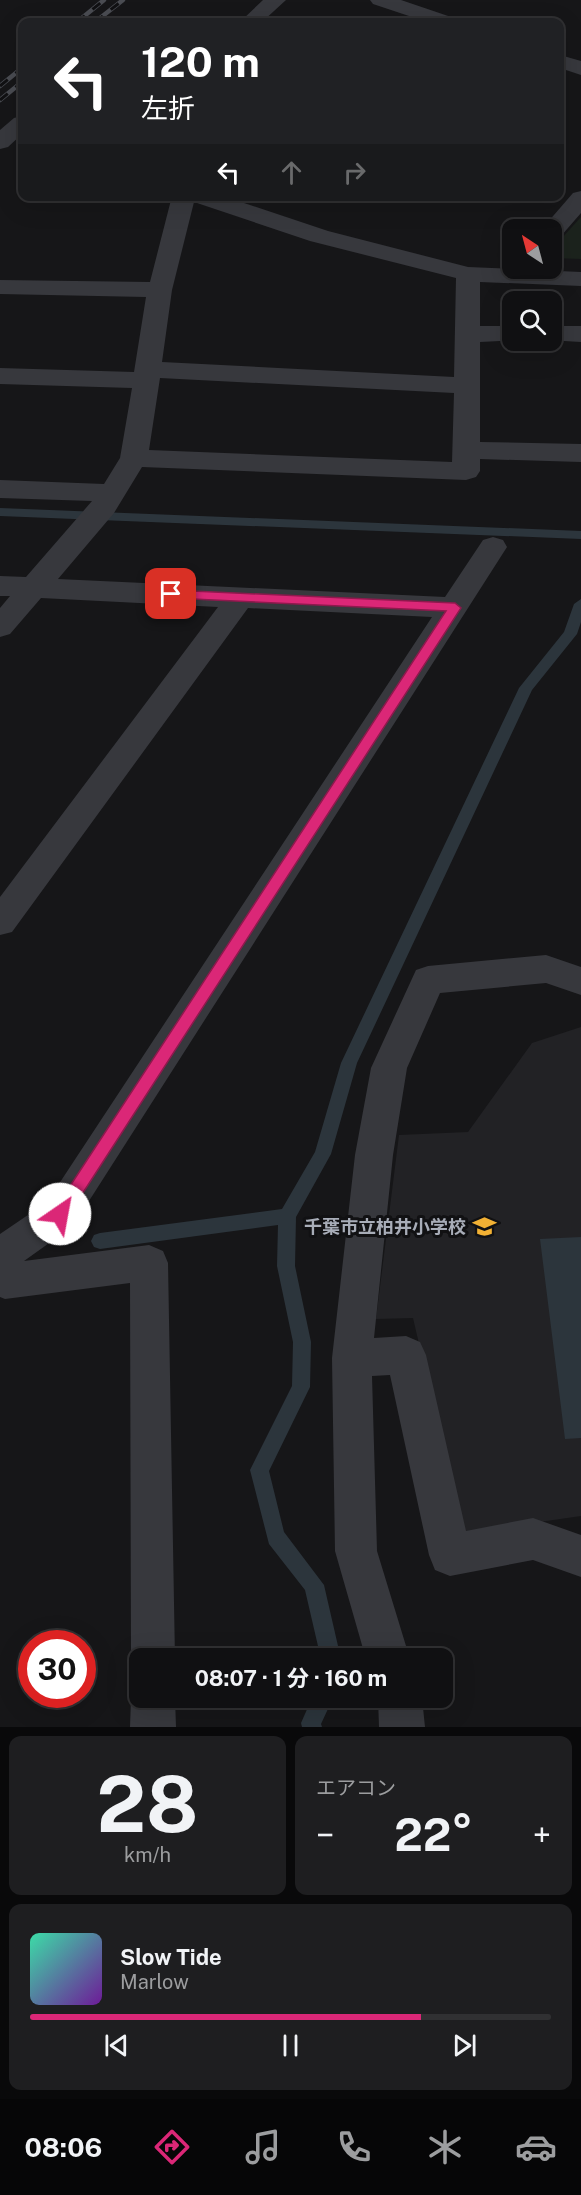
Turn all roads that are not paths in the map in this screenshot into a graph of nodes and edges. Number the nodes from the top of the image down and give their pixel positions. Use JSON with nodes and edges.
{"nodes":[{"id":1,"x":276,"y":0,"type":"edge"},
{"id":2,"x":380,"y":0,"type":"edge"},
{"id":3,"x":255,"y":18,"type":"edge"},
{"id":4,"x":435,"y":18,"type":"edge"},
{"id":5,"x":564,"y":62,"type":"edge"},
{"id":6,"x":581,"y":68,"type":"edge"},
{"id":7,"x":18,"y":126,"type":"edge"},
{"id":8,"x":0,"y":142,"type":"edge"},
{"id":9,"x":564,"y":192,"type":"edge"},
{"id":10,"x":581,"y":198,"type":"edge"},
{"id":11,"x":183,"y":201,"type":"edge"},
{"id":12,"x":213,"y":201,"type":"edge"},
{"id":13,"x":562,"y":220,"type":"edge"},
{"id":14,"x":502,"y":273,"type":"edge"},
{"id":15,"x":468,"y":274,"type":"junction"},
{"id":16,"x":562,"y":277,"type":"edge"},
{"id":17,"x":581,"y":279,"type":"edge"},
{"id":18,"x":0,"y":286,"type":"edge"},
{"id":19,"x":160,"y":290,"type":"junction"},
{"id":20,"x":467,"y":334,"type":"junction"},
{"id":21,"x":502,"y":334,"type":"edge"},
{"id":22,"x":562,"y":334,"type":"edge"},
{"id":23,"x":581,"y":334,"type":"edge"},
{"id":24,"x":145,"y":375,"type":"junction"},
{"id":25,"x":0,"y":376,"type":"edge"},
{"id":26,"x":467,"y":386,"type":"junction"},
{"id":27,"x":466,"y":450,"type":"junction"},
{"id":28,"x":581,"y":453,"type":"edge"},
{"id":29,"x":134,"y":458,"type":"junction"},
{"id":30,"x":0,"y":489,"type":"edge"},
{"id":31,"x":108,"y":500,"type":"junction"},
{"id":32,"x":494,"y":546,"type":"dead end"},
{"id":33,"x":0,"y":586,"type":"edge"},
{"id":34,"x":33,"y":588,"type":"junction"},
{"id":35,"x":240,"y":598,"type":"junction"},
{"id":36,"x":455,"y":608,"type":"junction"},
{"id":37,"x":0,"y":627,"type":"edge"},
{"id":38,"x":0,"y":922,"type":"edge"},
{"id":39,"x":581,"y":981,"type":"edge"},
{"id":40,"x":3,"y":1271,"type":"edge"},
{"id":41,"x":352,"y":1358,"type":"junction"},
{"id":42,"x":581,"y":1556,"type":"edge"},
{"id":43,"x":153,"y":1648,"type":"edge"},
{"id":44,"x":385,"y":1648,"type":"edge"},
{"id":45,"x":153,"y":1708,"type":"edge"},
{"id":46,"x":401,"y":1708,"type":"edge"},
{"id":47,"x":153,"y":1727,"type":"edge"},
{"id":48,"x":402,"y":1727,"type":"edge"}],
"edges":[{"from":1,"to":3,"type":"street"},
{"from":2,"to":4,"type":"street"},
{"from":5,"to":6,"type":"street"},
{"from":7,"to":8,"type":"street"},
{"from":9,"to":10,"type":"street"},
{"from":10,"to":13,"type":"street"},
{"from":11,"to":19,"type":"street"},
{"from":12,"to":15,"type":"street"},
{"from":14,"to":15,"type":"street"},
{"from":15,"to":20,"type":"street"},
{"from":16,"to":17,"type":"street"},
{"from":18,"to":19,"type":"street"},
{"from":19,"to":24,"type":"street"},
{"from":20,"to":21,"type":"street"},
{"from":20,"to":26,"type":"street"},
{"from":22,"to":23,"type":"street"},
{"from":24,"to":25,"type":"street"},
{"from":24,"to":26,"type":"street"},
{"from":24,"to":29,"type":"street"},
{"from":26,"to":27,"type":"street"},
{"from":27,"to":28,"type":"street"},
{"from":27,"to":29,"type":"street"},
{"from":29,"to":31,"type":"street"},
{"from":30,"to":31,"type":"street"},
{"from":31,"to":34,"type":"street"},
{"from":32,"to":36,"type":"street"},
{"from":33,"to":34,"type":"street"},
{"from":34,"to":35,"type":"street"},
{"from":34,"to":37,"type":"street"},
{"from":35,"to":36,"type":"street"},
{"from":35,"to":38,"type":"street"},
{"from":36,"to":40,"type":"street"},
{"from":39,"to":41,"type":"street"},
{"from":40,"to":43,"type":"street"},
{"from":41,"to":42,"type":"street"},
{"from":41,"to":44,"type":"street"},
{"from":45,"to":47,"type":"street"},
{"from":46,"to":48,"type":"street"}]}
